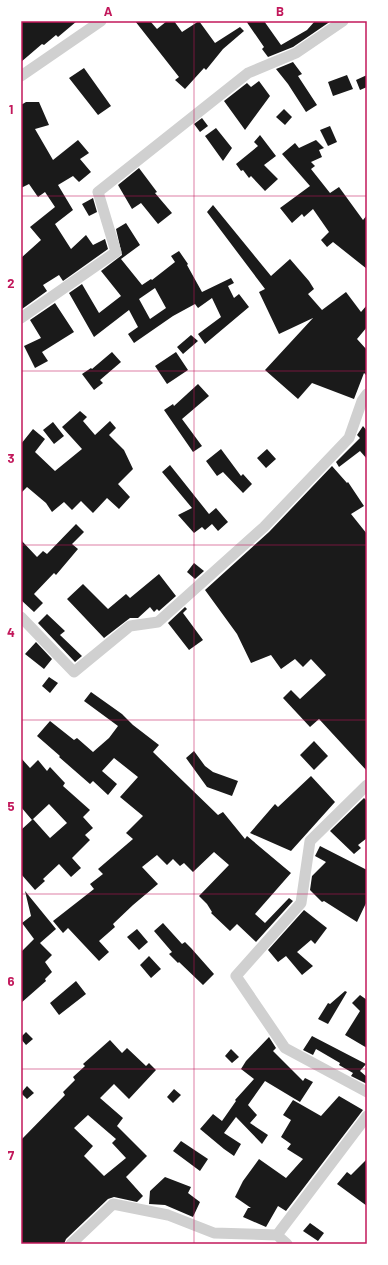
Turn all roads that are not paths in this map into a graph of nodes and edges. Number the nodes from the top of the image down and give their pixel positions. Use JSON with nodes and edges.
{"nodes":[{"id":1,"x":101,"y":21,"type":"edge"},
{"id":2,"x":343,"y":21,"type":"edge"},
{"id":3,"x":21,"y":76,"type":"edge"},
{"id":4,"x":21,"y":318,"type":"edge"},
{"id":5,"x":367,"y":394,"type":"edge"},
{"id":6,"x":21,"y":617,"type":"edge"},
{"id":7,"x":367,"y":785,"type":"edge"},
{"id":8,"x":367,"y":1092,"type":"edge"},
{"id":9,"x":367,"y":1116,"type":"edge"},
{"id":10,"x":276,"y":1235,"type":"junction"},
{"id":11,"x":71,"y":1244,"type":"edge"},
{"id":12,"x":287,"y":1244,"type":"edge"}],
"edges":[{"from":1,"to":3,"type":"street"},
{"from":2,"to":4,"type":"street"},
{"from":5,"to":6,"type":"street"},
{"from":7,"to":8,"type":"street"},
{"from":9,"to":10,"type":"street"},
{"from":10,"to":11,"type":"street"},
{"from":10,"to":12,"type":"street"}]}
